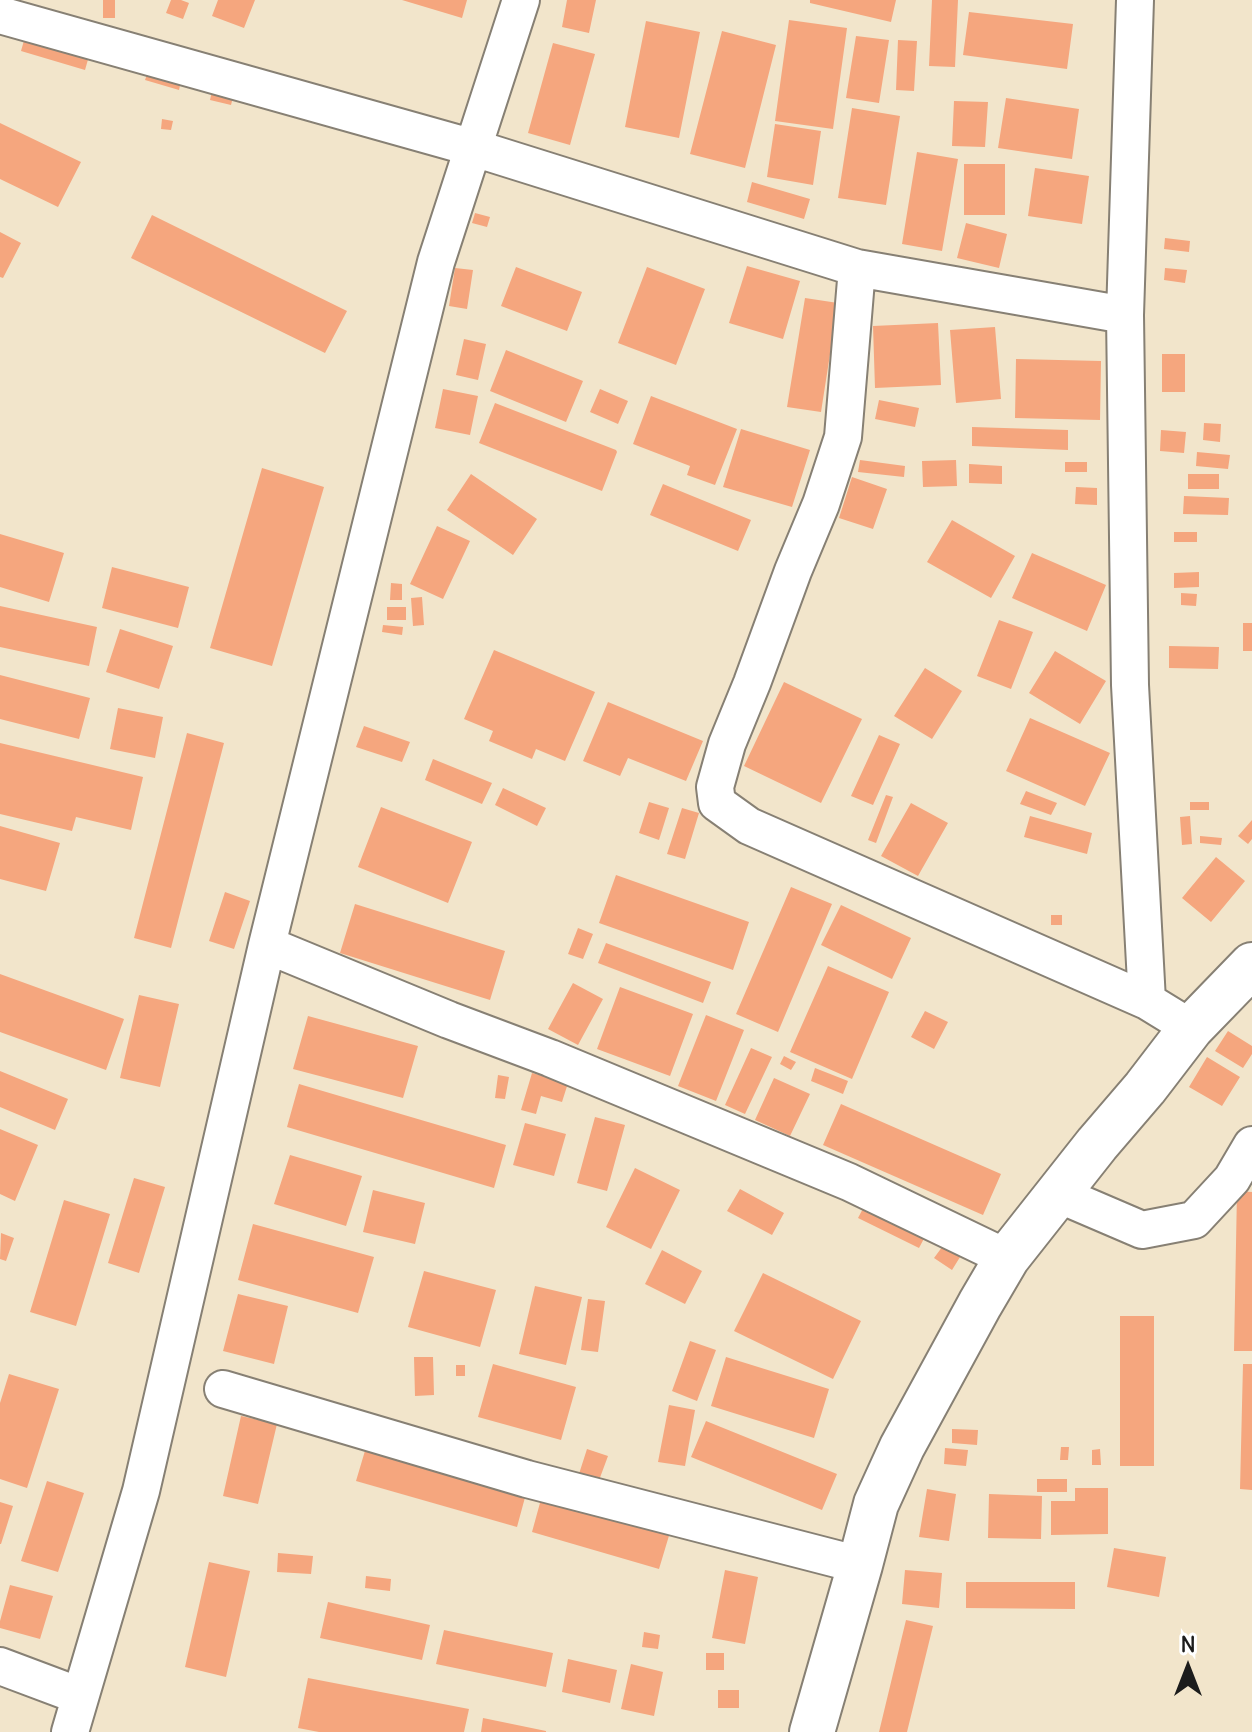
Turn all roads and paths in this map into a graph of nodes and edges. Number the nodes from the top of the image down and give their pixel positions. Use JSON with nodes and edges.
{"nodes":[{"id":1,"x":521,"y":0,"type":"edge"},
{"id":2,"x":1135,"y":0,"type":"edge"},
{"id":3,"x":0,"y":15,"type":"edge"},
{"id":4,"x":474,"y":148,"type":"junction"},
{"id":5,"x":857,"y":268,"type":"junction"},
{"id":6,"x":1125,"y":315,"type":"junction"},
{"id":7,"x":267,"y":945,"type":"junction"},
{"id":8,"x":1252,"y":965,"type":"edge"},
{"id":9,"x":1147,"y":1001,"type":"junction"},
{"id":10,"x":1191,"y":1028,"type":"junction"},
{"id":11,"x":1252,"y":1145,"type":"edge"},
{"id":12,"x":1058,"y":1194,"type":"junction"},
{"id":13,"x":1007,"y":1258,"type":"junction"},
{"id":14,"x":223,"y":1389,"type":"dead end"},
{"id":15,"x":860,"y":1565,"type":"junction"},
{"id":16,"x":0,"y":1666,"type":"edge"},
{"id":17,"x":80,"y":1696,"type":"junction"},
{"id":18,"x":70,"y":1732,"type":"edge"},
{"id":19,"x":812,"y":1732,"type":"edge"}],
"edges":[{"from":1,"to":4,"type":"street"},
{"from":2,"to":6,"type":"street"},
{"from":3,"to":4,"type":"street"},
{"from":4,"to":5,"type":"street"},
{"from":4,"to":7,"type":"street"},
{"from":5,"to":6,"type":"street"},
{"from":5,"to":9,"type":"street"},
{"from":6,"to":9,"type":"street"},
{"from":7,"to":13,"type":"street"},
{"from":7,"to":17,"type":"street"},
{"from":8,"to":10,"type":"street"},
{"from":9,"to":10,"type":"street"},
{"from":10,"to":12,"type":"street"},
{"from":11,"to":12,"type":"street"},
{"from":12,"to":13,"type":"street"},
{"from":13,"to":15,"type":"street"},
{"from":14,"to":15,"type":"street"},
{"from":15,"to":19,"type":"street"},
{"from":16,"to":17,"type":"street"},
{"from":17,"to":18,"type":"street"}]}
